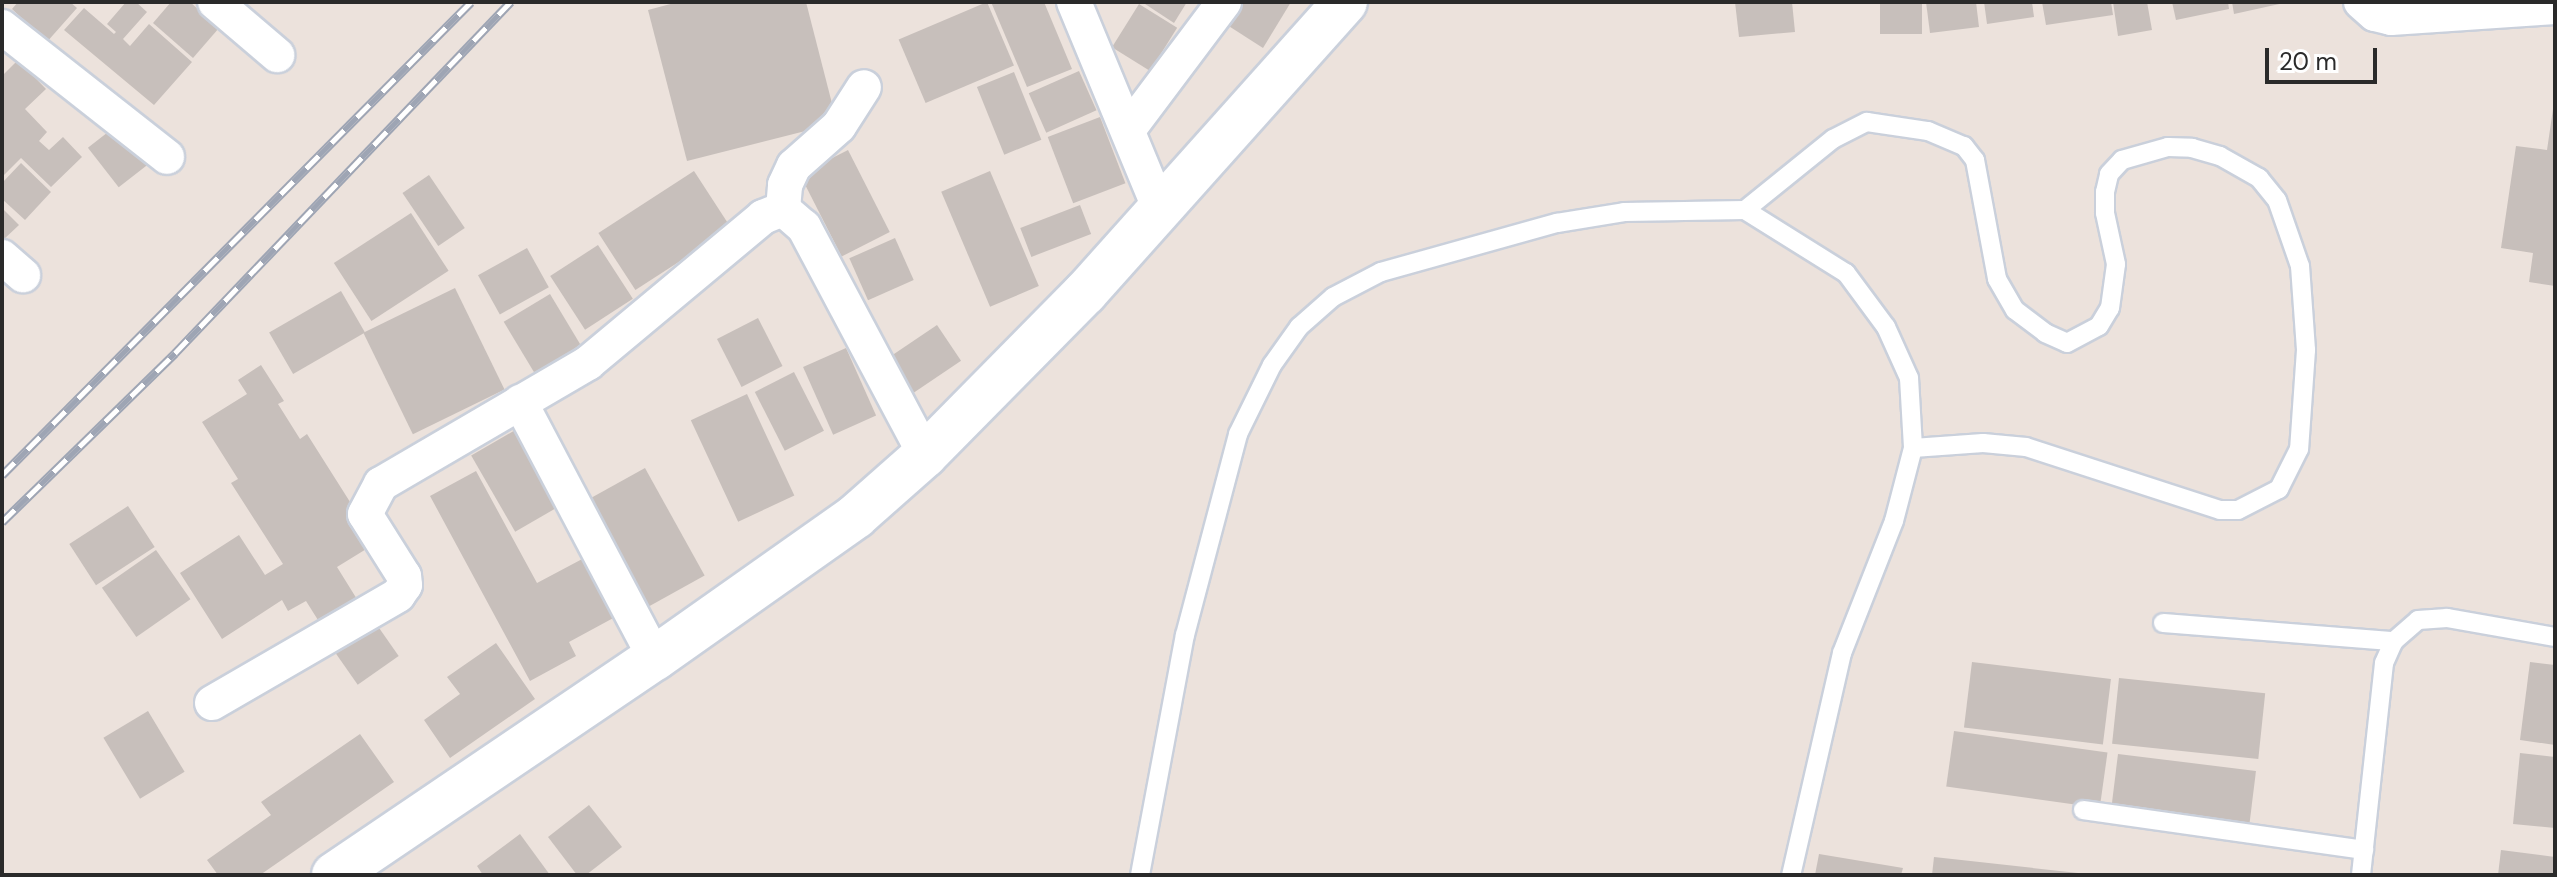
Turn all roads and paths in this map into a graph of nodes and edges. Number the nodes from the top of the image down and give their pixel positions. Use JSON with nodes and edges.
{"nodes":[{"id":1,"x":215,"y":2,"type":"edge"},
{"id":2,"x":1074,"y":2,"type":"edge"},
{"id":3,"x":1224,"y":2,"type":"edge"},
{"id":4,"x":1345,"y":2,"type":"edge"},
{"id":5,"x":2361,"y":2,"type":"edge"},
{"id":6,"x":2555,"y":7,"type":"edge"},
{"id":7,"x":2,"y":27,"type":"edge"},
{"id":8,"x":277,"y":55,"type":"dead end"},
{"id":9,"x":864,"y":87,"type":"dead end"},
{"id":10,"x":1128,"y":130,"type":"junction"},
{"id":11,"x":167,"y":157,"type":"dead end"},
{"id":12,"x":783,"y":209,"type":"junction"},
{"id":13,"x":1160,"y":210,"type":"junction"},
{"id":14,"x":1745,"y":210,"type":"junction"},
{"id":15,"x":520,"y":402,"type":"junction"},
{"id":16,"x":1913,"y":448,"type":"junction"},
{"id":17,"x":925,"y":455,"type":"junction"},
{"id":18,"x":2163,"y":623,"type":"dead end"},
{"id":19,"x":2555,"y":637,"type":"edge"},
{"id":20,"x":2394,"y":641,"type":"junction"},
{"id":21,"x":655,"y":658,"type":"junction"},
{"id":22,"x":212,"y":703,"type":"dead end"},
{"id":23,"x":2083,"y":810,"type":"dead end"},
{"id":24,"x":2364,"y":850,"type":"junction"},
{"id":25,"x":334,"y":875,"type":"edge"},
{"id":26,"x":1140,"y":875,"type":"edge"},
{"id":27,"x":1791,"y":875,"type":"edge"},
{"id":28,"x":2361,"y":875,"type":"edge"}],
"edges":[{"from":1,"to":8,"type":"street"},
{"from":2,"to":10,"type":"street"},
{"from":3,"to":10,"type":"street"},
{"from":4,"to":13,"type":"street"},
{"from":5,"to":6,"type":"street"},
{"from":7,"to":11,"type":"street"},
{"from":9,"to":12,"type":"street"},
{"from":10,"to":13,"type":"street"},
{"from":12,"to":15,"type":"street"},
{"from":12,"to":17,"type":"street"},
{"from":13,"to":17,"type":"street"},
{"from":14,"to":16,"type":"lane"},
{"from":14,"to":16,"type":"lane"},
{"from":14,"to":26,"type":"lane"},
{"from":15,"to":21,"type":"street"},
{"from":15,"to":22,"type":"street"},
{"from":16,"to":27,"type":"lane"},
{"from":17,"to":21,"type":"street"},
{"from":18,"to":20,"type":"lane"},
{"from":19,"to":20,"type":"lane"},
{"from":20,"to":24,"type":"lane"},
{"from":21,"to":25,"type":"street"},
{"from":23,"to":24,"type":"lane"},
{"from":24,"to":28,"type":"lane"}]}
